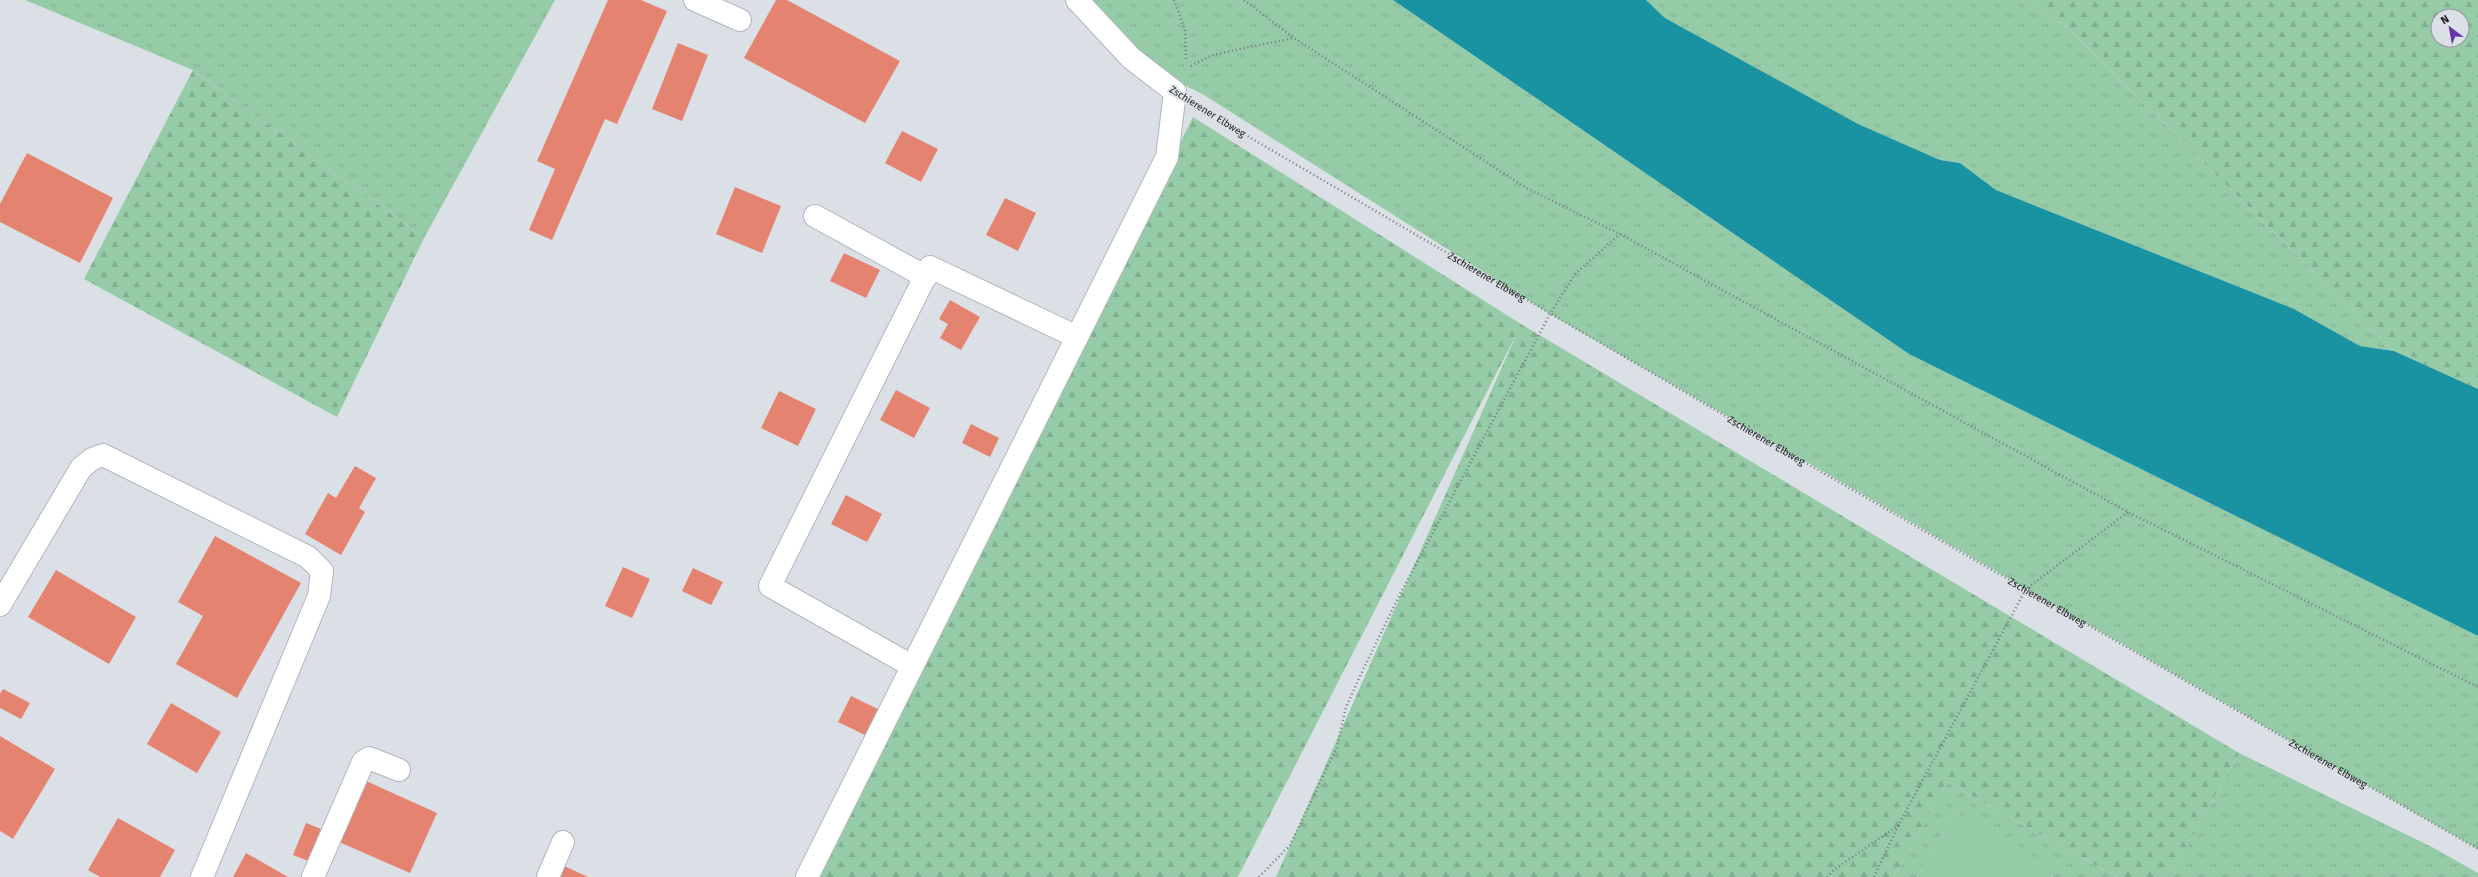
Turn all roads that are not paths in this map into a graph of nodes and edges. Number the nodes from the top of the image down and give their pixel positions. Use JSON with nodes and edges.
{"nodes":[{"id":1,"x":694,"y":0,"type":"edge"},
{"id":2,"x":1076,"y":0,"type":"edge"},
{"id":3,"x":740,"y":20,"type":"dead end"},
{"id":4,"x":815,"y":216,"type":"dead end"},
{"id":5,"x":926,"y":277,"type":"junction"},
{"id":6,"x":1077,"y":337,"type":"junction"},
{"id":7,"x":0,"y":605,"type":"edge"},
{"id":8,"x":912,"y":666,"type":"junction"},
{"id":9,"x":399,"y":770,"type":"dead end"},
{"id":10,"x":563,"y":842,"type":"dead end"},
{"id":11,"x":202,"y":877,"type":"edge"},
{"id":12,"x":313,"y":877,"type":"edge"},
{"id":13,"x":548,"y":877,"type":"edge"},
{"id":14,"x":807,"y":877,"type":"edge"}],
"edges":[{"from":1,"to":3,"type":"street"},
{"from":2,"to":6,"type":"street","name":"Zschierener Elbweg"},
{"from":4,"to":5,"type":"street"},
{"from":5,"to":6,"type":"street"},
{"from":5,"to":8,"type":"street"},
{"from":6,"to":8,"type":"street"},
{"from":7,"to":11,"type":"street"},
{"from":8,"to":14,"type":"street"},
{"from":9,"to":12,"type":"street"},
{"from":10,"to":13,"type":"street"}]}
